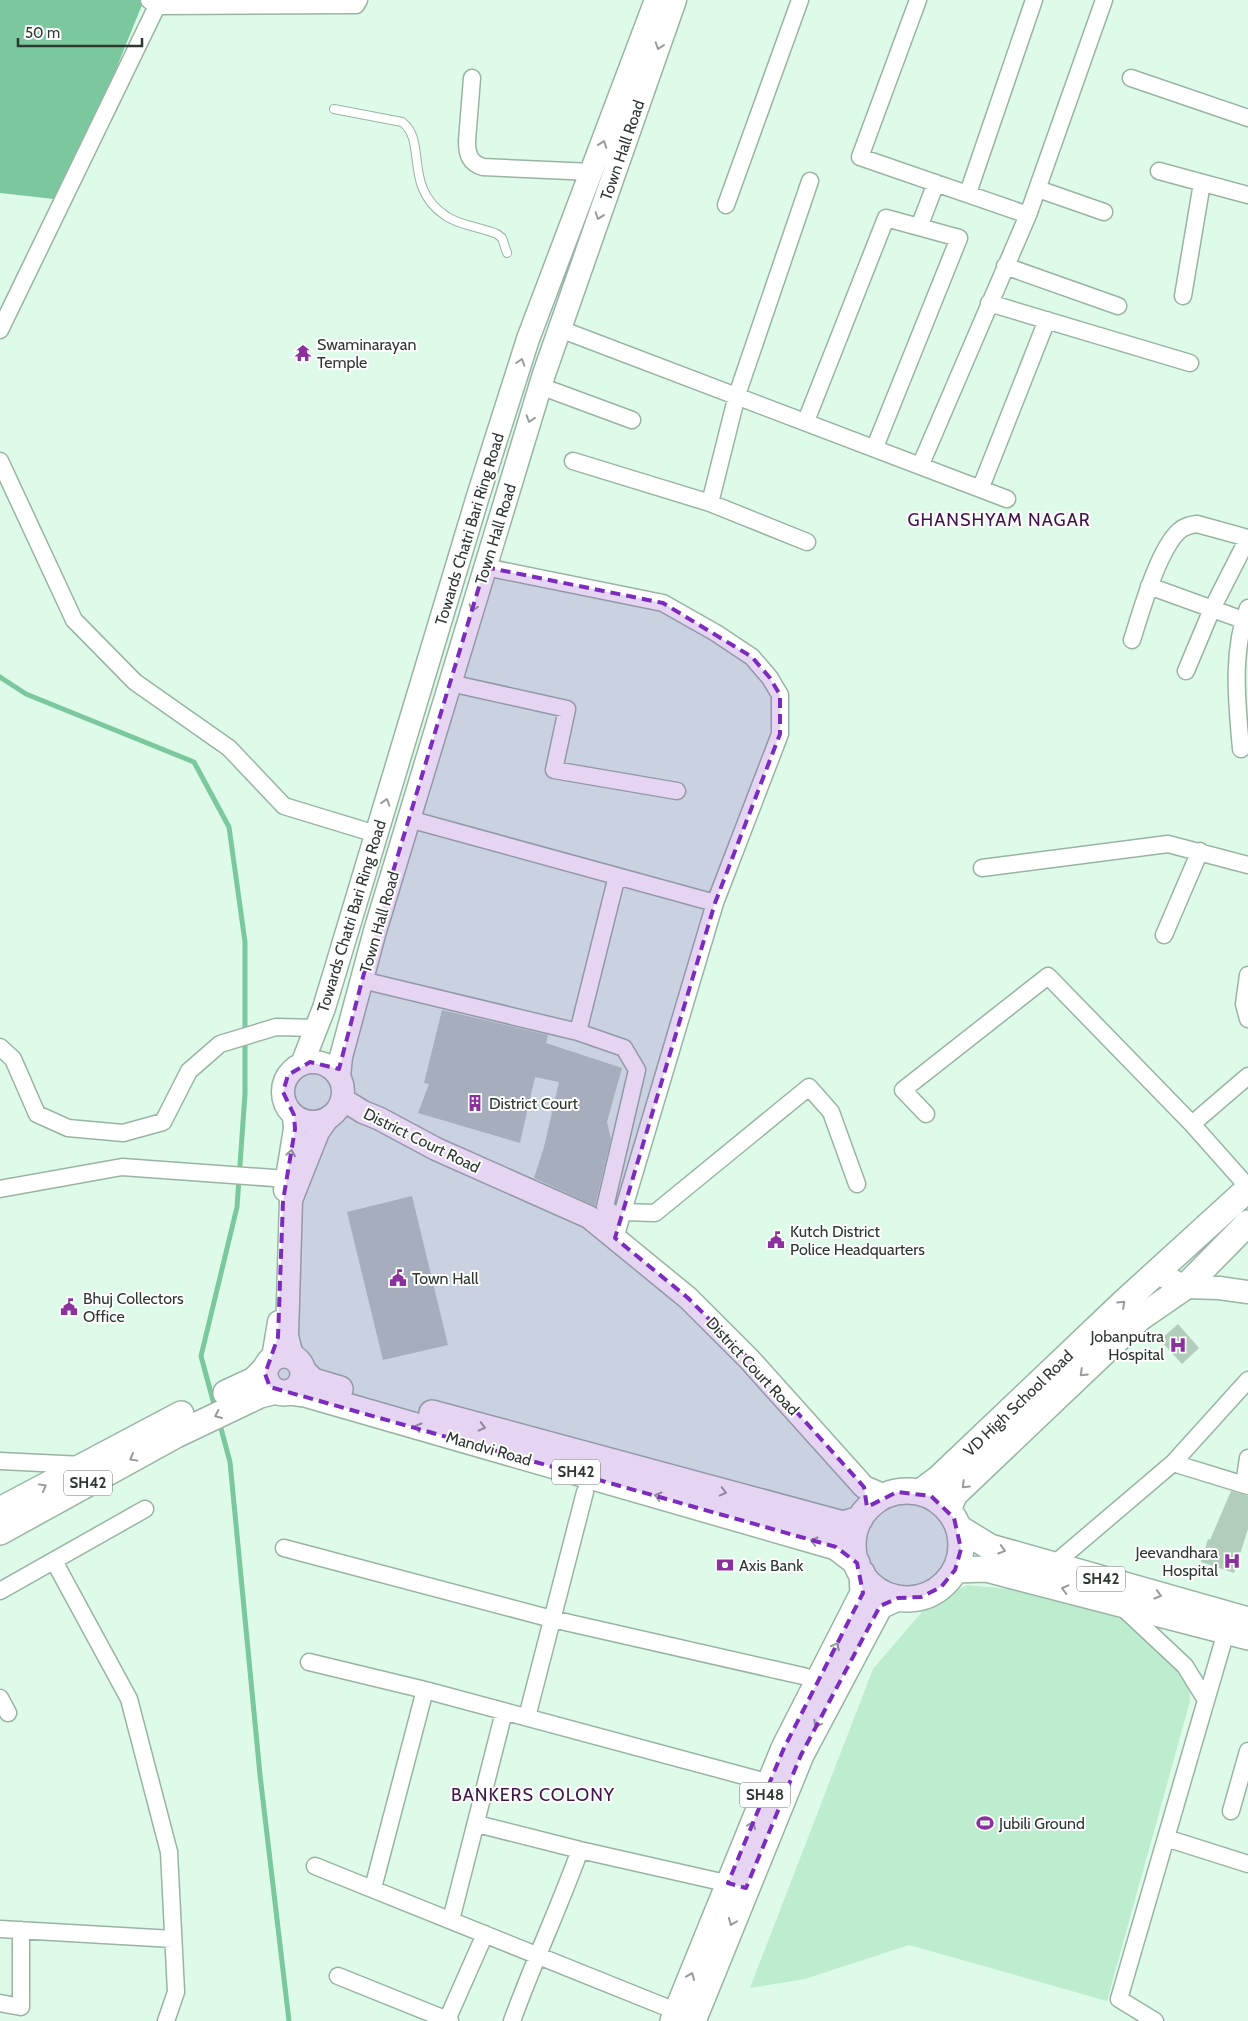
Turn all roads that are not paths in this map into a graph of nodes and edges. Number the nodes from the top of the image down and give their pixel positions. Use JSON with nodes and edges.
{"nodes":[{"id":1,"x":359,"y":0,"type":"edge"},
{"id":2,"x":656,"y":0,"type":"edge"},
{"id":3,"x":675,"y":0,"type":"edge"},
{"id":4,"x":800,"y":0,"type":"edge"},
{"id":5,"x":918,"y":0,"type":"edge"},
{"id":6,"x":1034,"y":0,"type":"edge"},
{"id":7,"x":1104,"y":0,"type":"edge"},
{"id":8,"x":153,"y":3,"type":"edge"},
{"id":9,"x":472,"y":78,"type":"dead end"},
{"id":10,"x":1131,"y":78,"type":"dead end"},
{"id":11,"x":334,"y":109,"type":"dead end"},
{"id":12,"x":1248,"y":118,"type":"edge"},
{"id":13,"x":1159,"y":171,"type":"dead end"},
{"id":14,"x":592,"y":172,"type":"junction"},
{"id":15,"x":810,"y":181,"type":"dead end"},
{"id":16,"x":936,"y":182,"type":"junction"},
{"id":17,"x":1202,"y":182,"type":"junction"},
{"id":18,"x":1038,"y":189,"type":"junction"},
{"id":19,"x":968,"y":193,"type":"junction"},
{"id":20,"x":1248,"y":195,"type":"edge"},
{"id":21,"x":726,"y":206,"type":"dead end"},
{"id":22,"x":1104,"y":212,"type":"dead end"},
{"id":23,"x":1028,"y":214,"type":"junction"},
{"id":24,"x":919,"y":227,"type":"junction"},
{"id":25,"x":506,"y":252,"type":"dead end"},
{"id":26,"x":1005,"y":266,"type":"junction"},
{"id":27,"x":1182,"y":296,"type":"dead end"},
{"id":28,"x":989,"y":303,"type":"junction"},
{"id":29,"x":1118,"y":306,"type":"dead end"},
{"id":30,"x":1047,"y":320,"type":"junction"},
{"id":31,"x":560,"y":329,"type":"junction"},
{"id":32,"x":0,"y":330,"type":"edge"},
{"id":33,"x":1190,"y":363,"type":"dead end"},
{"id":34,"x":540,"y":386,"type":"junction"},
{"id":35,"x":738,"y":396,"type":"junction"},
{"id":36,"x":632,"y":420,"type":"dead end"},
{"id":37,"x":806,"y":421,"type":"junction"},
{"id":38,"x":875,"y":447,"type":"junction"},
{"id":39,"x":0,"y":461,"type":"edge"},
{"id":40,"x":573,"y":461,"type":"dead end"},
{"id":41,"x":921,"y":464,"type":"junction"},
{"id":42,"x":981,"y":487,"type":"junction"},
{"id":43,"x":1008,"y":498,"type":"dead end"},
{"id":44,"x":710,"y":503,"type":"junction"},
{"id":45,"x":1248,"y":538,"type":"edge"},
{"id":46,"x":807,"y":542,"type":"dead end"},
{"id":47,"x":485,"y":567,"type":"junction"},
{"id":48,"x":1149,"y":586,"type":"junction"},
{"id":49,"x":1212,"y":609,"type":"junction"},
{"id":50,"x":1246,"y":614,"type":"edge"},
{"id":51,"x":1132,"y":640,"type":"dead end"},
{"id":52,"x":1186,"y":671,"type":"dead end"},
{"id":53,"x":450,"y":683,"type":"junction"},
{"id":54,"x":1242,"y":693,"type":"edge"},
{"id":55,"x":1241,"y":749,"type":"dead end"},
{"id":56,"x":677,"y":791,"type":"dead end"},
{"id":57,"x":409,"y":819,"type":"junction"},
{"id":58,"x":376,"y":834,"type":"junction"},
{"id":59,"x":1200,"y":851,"type":"junction"},
{"id":60,"x":1248,"y":865,"type":"edge"},
{"id":61,"x":982,"y":868,"type":"dead end"},
{"id":62,"x":617,"y":876,"type":"junction"},
{"id":63,"x":715,"y":903,"type":"junction"},
{"id":64,"x":1164,"y":935,"type":"dead end"},
{"id":65,"x":1248,"y":975,"type":"edge"},
{"id":66,"x":362,"y":980,"type":"junction"},
{"id":67,"x":1248,"y":1019,"type":"edge"},
{"id":68,"x":317,"y":1028,"type":"junction"},
{"id":69,"x":578,"y":1032,"type":"junction"},
{"id":70,"x":0,"y":1047,"type":"edge"},
{"id":71,"x":302,"y":1064,"type":"junction"},
{"id":72,"x":339,"y":1076,"type":"junction"},
{"id":73,"x":1248,"y":1076,"type":"edge"},
{"id":74,"x":335,"y":1110,"type":"junction"},
{"id":75,"x":926,"y":1114,"type":"dead end"},
{"id":76,"x":294,"y":1115,"type":"junction"},
{"id":77,"x":1192,"y":1124,"type":"junction"},
{"id":78,"x":286,"y":1179,"type":"junction"},
{"id":79,"x":857,"y":1184,"type":"dead end"},
{"id":80,"x":1248,"y":1188,"type":"edge"},
{"id":81,"x":0,"y":1189,"type":"edge"},
{"id":82,"x":620,"y":1223,"type":"junction"},
{"id":83,"x":1248,"y":1223,"type":"edge"},
{"id":84,"x":633,"y":1252,"type":"junction"},
{"id":85,"x":1178,"y":1254,"type":"junction"},
{"id":86,"x":1158,"y":1273,"type":"junction"},
{"id":87,"x":1193,"y":1279,"type":"junction"},
{"id":88,"x":1248,"y":1292,"type":"edge"},
{"id":89,"x":277,"y":1376,"type":"junction"},
{"id":90,"x":1248,"y":1380,"type":"edge"},
{"id":91,"x":173,"y":1427,"type":"junction"},
{"id":92,"x":1248,"y":1458,"type":"edge"},
{"id":93,"x":0,"y":1461,"type":"edge"},
{"id":94,"x":1173,"y":1463,"type":"junction"},
{"id":95,"x":83,"y":1465,"type":"junction"},
{"id":96,"x":1246,"y":1486,"type":"edge"},
{"id":97,"x":585,"y":1492,"type":"dead end"},
{"id":98,"x":920,"y":1492,"type":"junction"},
{"id":99,"x":869,"y":1503,"type":"junction"},
{"id":100,"x":145,"y":1509,"type":"dead end"},
{"id":101,"x":0,"y":1510,"type":"edge"},
{"id":102,"x":953,"y":1519,"type":"junction"},
{"id":103,"x":0,"y":1532,"type":"edge"},
{"id":104,"x":284,"y":1548,"type":"dead end"},
{"id":105,"x":54,"y":1560,"type":"junction"},
{"id":106,"x":1053,"y":1565,"type":"junction"},
{"id":107,"x":859,"y":1568,"type":"junction"},
{"id":108,"x":955,"y":1570,"type":"junction"},
{"id":109,"x":0,"y":1591,"type":"edge"},
{"id":110,"x":898,"y":1598,"type":"junction"},
{"id":111,"x":1118,"y":1603,"type":"junction"},
{"id":112,"x":552,"y":1619,"type":"junction"},
{"id":113,"x":1248,"y":1620,"type":"edge"},
{"id":114,"x":1237,"y":1635,"type":"edge"},
{"id":115,"x":308,"y":1662,"type":"dead end"},
{"id":116,"x":828,"y":1684,"type":"junction"},
{"id":117,"x":425,"y":1690,"type":"junction"},
{"id":118,"x":1206,"y":1700,"type":"junction"},
{"id":119,"x":504,"y":1712,"type":"junction"},
{"id":120,"x":527,"y":1717,"type":"junction"},
{"id":121,"x":1248,"y":1751,"type":"edge"},
{"id":122,"x":759,"y":1780,"type":"dead end"},
{"id":123,"x":1230,"y":1812,"type":"dead end"},
{"id":124,"x":476,"y":1824,"type":"junction"},
{"id":125,"x":1166,"y":1838,"type":"junction"},
{"id":126,"x":580,"y":1850,"type":"junction"},
{"id":127,"x":1248,"y":1864,"type":"edge"},
{"id":128,"x":315,"y":1866,"type":"dead end"},
{"id":129,"x":737,"y":1885,"type":"junction"},
{"id":130,"x":373,"y":1888,"type":"junction"},
{"id":131,"x":451,"y":1920,"type":"junction"},
{"id":132,"x":0,"y":1929,"type":"edge"},
{"id":133,"x":21,"y":1930,"type":"junction"},
{"id":134,"x":485,"y":1934,"type":"junction"},
{"id":135,"x":173,"y":1939,"type":"junction"},
{"id":136,"x":536,"y":1955,"type":"junction"},
{"id":137,"x":338,"y":1976,"type":"dead end"},
{"id":138,"x":0,"y":2003,"type":"edge"},
{"id":139,"x":670,"y":2015,"type":"edge"},
{"id":140,"x":449,"y":2020,"type":"edge"},
{"id":141,"x":166,"y":2021,"type":"edge"},
{"id":142,"x":512,"y":2021,"type":"edge"},
{"id":143,"x":693,"y":2021,"type":"edge"},
{"id":144,"x":1155,"y":2021,"type":"edge"}],
"edges":[{"from":1,"to":8,"type":"street"},
{"from":14,"to":2,"type":"street","name":"Towards Chatri Bari Ring Road","one_way":true},
{"from":3,"to":31,"type":"street","name":"Town Hall Road","one_way":true},
{"from":4,"to":21,"type":"street"},
{"from":5,"to":16,"type":"street"},
{"from":6,"to":19,"type":"street"},
{"from":7,"to":18,"type":"street"},
{"from":8,"to":32,"type":"street"},
{"from":9,"to":14,"type":"street"},
{"from":10,"to":12,"type":"street"},
{"from":11,"to":25,"type":"lane"},
{"from":13,"to":17,"type":"street"},
{"from":58,"to":14,"type":"street","name":"Towards Chatri Bari Ring Road","one_way":true},
{"from":15,"to":35,"type":"street"},
{"from":16,"to":19,"type":"street"},
{"from":16,"to":24,"type":"street"},
{"from":17,"to":20,"type":"street"},
{"from":17,"to":27,"type":"street"},
{"from":18,"to":22,"type":"street"},
{"from":18,"to":23,"type":"street"},
{"from":19,"to":23,"type":"street"},
{"from":23,"to":26,"type":"street"},
{"from":24,"to":37,"type":"street"},
{"from":24,"to":38,"type":"street"},
{"from":26,"to":28,"type":"street"},
{"from":26,"to":29,"type":"street"},
{"from":28,"to":30,"type":"street"},
{"from":28,"to":41,"type":"street"},
{"from":30,"to":33,"type":"street"},
{"from":30,"to":42,"type":"street"},
{"from":31,"to":34,"type":"street","name":"Town Hall Road"},
{"from":31,"to":35,"type":"street"},
{"from":34,"to":36,"type":"street"},
{"from":34,"to":47,"type":"street","name":"Town Hall Road","one_way":true},
{"from":35,"to":37,"type":"street"},
{"from":35,"to":44,"type":"street"},
{"from":37,"to":38,"type":"street"},
{"from":38,"to":41,"type":"street"},
{"from":39,"to":58,"type":"street"},
{"from":40,"to":44,"type":"street"},
{"from":41,"to":42,"type":"street"},
{"from":42,"to":43,"type":"street"},
{"from":44,"to":46,"type":"street"},
{"from":45,"to":48,"type":"street"},
{"from":45,"to":49,"type":"street"},
{"from":47,"to":53,"type":"street","name":"Town Hall Road","one_way":true},
{"from":47,"to":63,"type":"street"},
{"from":48,"to":49,"type":"street"},
{"from":48,"to":51,"type":"street"},
{"from":49,"to":50,"type":"street"},
{"from":49,"to":52,"type":"street"},
{"from":50,"to":54,"type":"street"},
{"from":53,"to":56,"type":"street"},
{"from":53,"to":57,"type":"street","name":"Town Hall Road"},
{"from":54,"to":55,"type":"street"},
{"from":57,"to":62,"type":"street"},
{"from":57,"to":66,"type":"street","name":"Town Hall Road"},
{"from":58,"to":68,"type":"street","name":"Towards Chatri Bari Ring Road"},
{"from":59,"to":60,"type":"street"},
{"from":59,"to":61,"type":"street"},
{"from":59,"to":64,"type":"street"},
{"from":62,"to":63,"type":"street"},
{"from":62,"to":69,"type":"street"},
{"from":63,"to":82,"type":"street"},
{"from":65,"to":67,"type":"street"},
{"from":66,"to":69,"type":"street"},
{"from":66,"to":72,"type":"street","name":"Town Hall Road"},
{"from":68,"to":70,"type":"street"},
{"from":68,"to":71,"type":"street","name":"Towards Chatri Bari Ring Road"},
{"from":69,"to":82,"type":"street"},
{"from":71,"to":72,"type":"street"},
{"from":71,"to":76,"type":"street"},
{"from":72,"to":74,"type":"street"},
{"from":73,"to":77,"type":"street"},
{"from":74,"to":76,"type":"street"},
{"from":74,"to":82,"type":"street","name":"District Court Road"},
{"from":74,"to":84,"type":"street","name":"District Court Road"},
{"from":74,"to":89,"type":"street"},
{"from":75,"to":77,"type":"street"},
{"from":78,"to":76,"type":"street","one_way":true},
{"from":77,"to":80,"type":"street"},
{"from":78,"to":81,"type":"street"},
{"from":78,"to":89,"type":"street"},
{"from":79,"to":82,"type":"street"},
{"from":80,"to":85,"type":"main road","name":"VD High School Road"},
{"from":82,"to":84,"type":"street","name":"District Court Road"},
{"from":83,"to":87,"type":"main road","name":"VD High School Road"},
{"from":84,"to":99,"type":"street","name":"District Court Road"},
{"from":85,"to":86,"type":"main road","name":"VD High School Road"},
{"from":85,"to":87,"type":"street"},
{"from":86,"to":87,"type":"street"},
{"from":98,"to":86,"type":"main road","name":"VD High School Road","one_way":true},
{"from":87,"to":88,"type":"street"},
{"from":87,"to":102,"type":"main road","name":"VD High School Road","one_way":true},
{"from":89,"to":91,"type":"main road","number":"SH42"},
{"from":89,"to":99,"type":"main road","name":"Mandvi Road","number":"SH42","one_way":true},
{"from":107,"to":89,"type":"main road","name":"Mandvi Road","number":"SH42","one_way":true},
{"from":90,"to":94,"type":"street"},
{"from":91,"to":95,"type":"main road","number":"SH42"},
{"from":91,"to":103,"type":"main road","number":"SH42","one_way":true},
{"from":92,"to":96,"type":"street"},
{"from":93,"to":95,"type":"street"},
{"from":94,"to":96,"type":"street"},
{"from":94,"to":106,"type":"street"},
{"from":101,"to":95,"type":"main road","number":"SH42","one_way":true},
{"from":97,"to":112,"type":"street"},
{"from":98,"to":99,"type":"main road"},
{"from":98,"to":102,"type":"main road"},
{"from":99,"to":107,"type":"main road"},
{"from":100,"to":105,"type":"street"},
{"from":102,"to":106,"type":"main road","number":"SH42","one_way":true},
{"from":102,"to":108,"type":"main road"},
{"from":104,"to":112,"type":"street"},
{"from":105,"to":109,"type":"street"},
{"from":105,"to":135,"type":"street"},
{"from":106,"to":113,"type":"main road","number":"SH42","one_way":true},
{"from":107,"to":110,"type":"main road"},
{"from":116,"to":107,"type":"main road","number":"SH48","one_way":true},
{"from":108,"to":110,"type":"main road"},
{"from":111,"to":108,"type":"main road","number":"SH42","one_way":true},
{"from":110,"to":116,"type":"main road","number":"SH48"},
{"from":111,"to":114,"type":"main road","number":"SH42"},
{"from":111,"to":118,"type":"street"},
{"from":112,"to":116,"type":"street"},
{"from":112,"to":120,"type":"street"},
{"from":114,"to":118,"type":"street"},
{"from":115,"to":117,"type":"street"},
{"from":116,"to":129,"type":"main road","number":"SH48"},
{"from":117,"to":119,"type":"street"},
{"from":117,"to":130,"type":"street"},
{"from":118,"to":125,"type":"street"},
{"from":119,"to":120,"type":"street"},
{"from":119,"to":124,"type":"street"},
{"from":120,"to":122,"type":"street"},
{"from":121,"to":123,"type":"street"},
{"from":124,"to":126,"type":"street"},
{"from":124,"to":131,"type":"street"},
{"from":125,"to":127,"type":"street"},
{"from":125,"to":144,"type":"street"},
{"from":126,"to":129,"type":"street"},
{"from":126,"to":136,"type":"street"},
{"from":128,"to":130,"type":"street"},
{"from":139,"to":129,"type":"main road","number":"SH48","one_way":true},
{"from":129,"to":143,"type":"main road","number":"SH48","one_way":true},
{"from":130,"to":131,"type":"street"},
{"from":131,"to":134,"type":"street"},
{"from":132,"to":133,"type":"street"},
{"from":133,"to":135,"type":"street"},
{"from":133,"to":138,"type":"street"},
{"from":134,"to":136,"type":"street"},
{"from":134,"to":140,"type":"street"},
{"from":135,"to":141,"type":"street"},
{"from":136,"to":139,"type":"street"},
{"from":136,"to":142,"type":"street"},
{"from":137,"to":140,"type":"street"}]}
